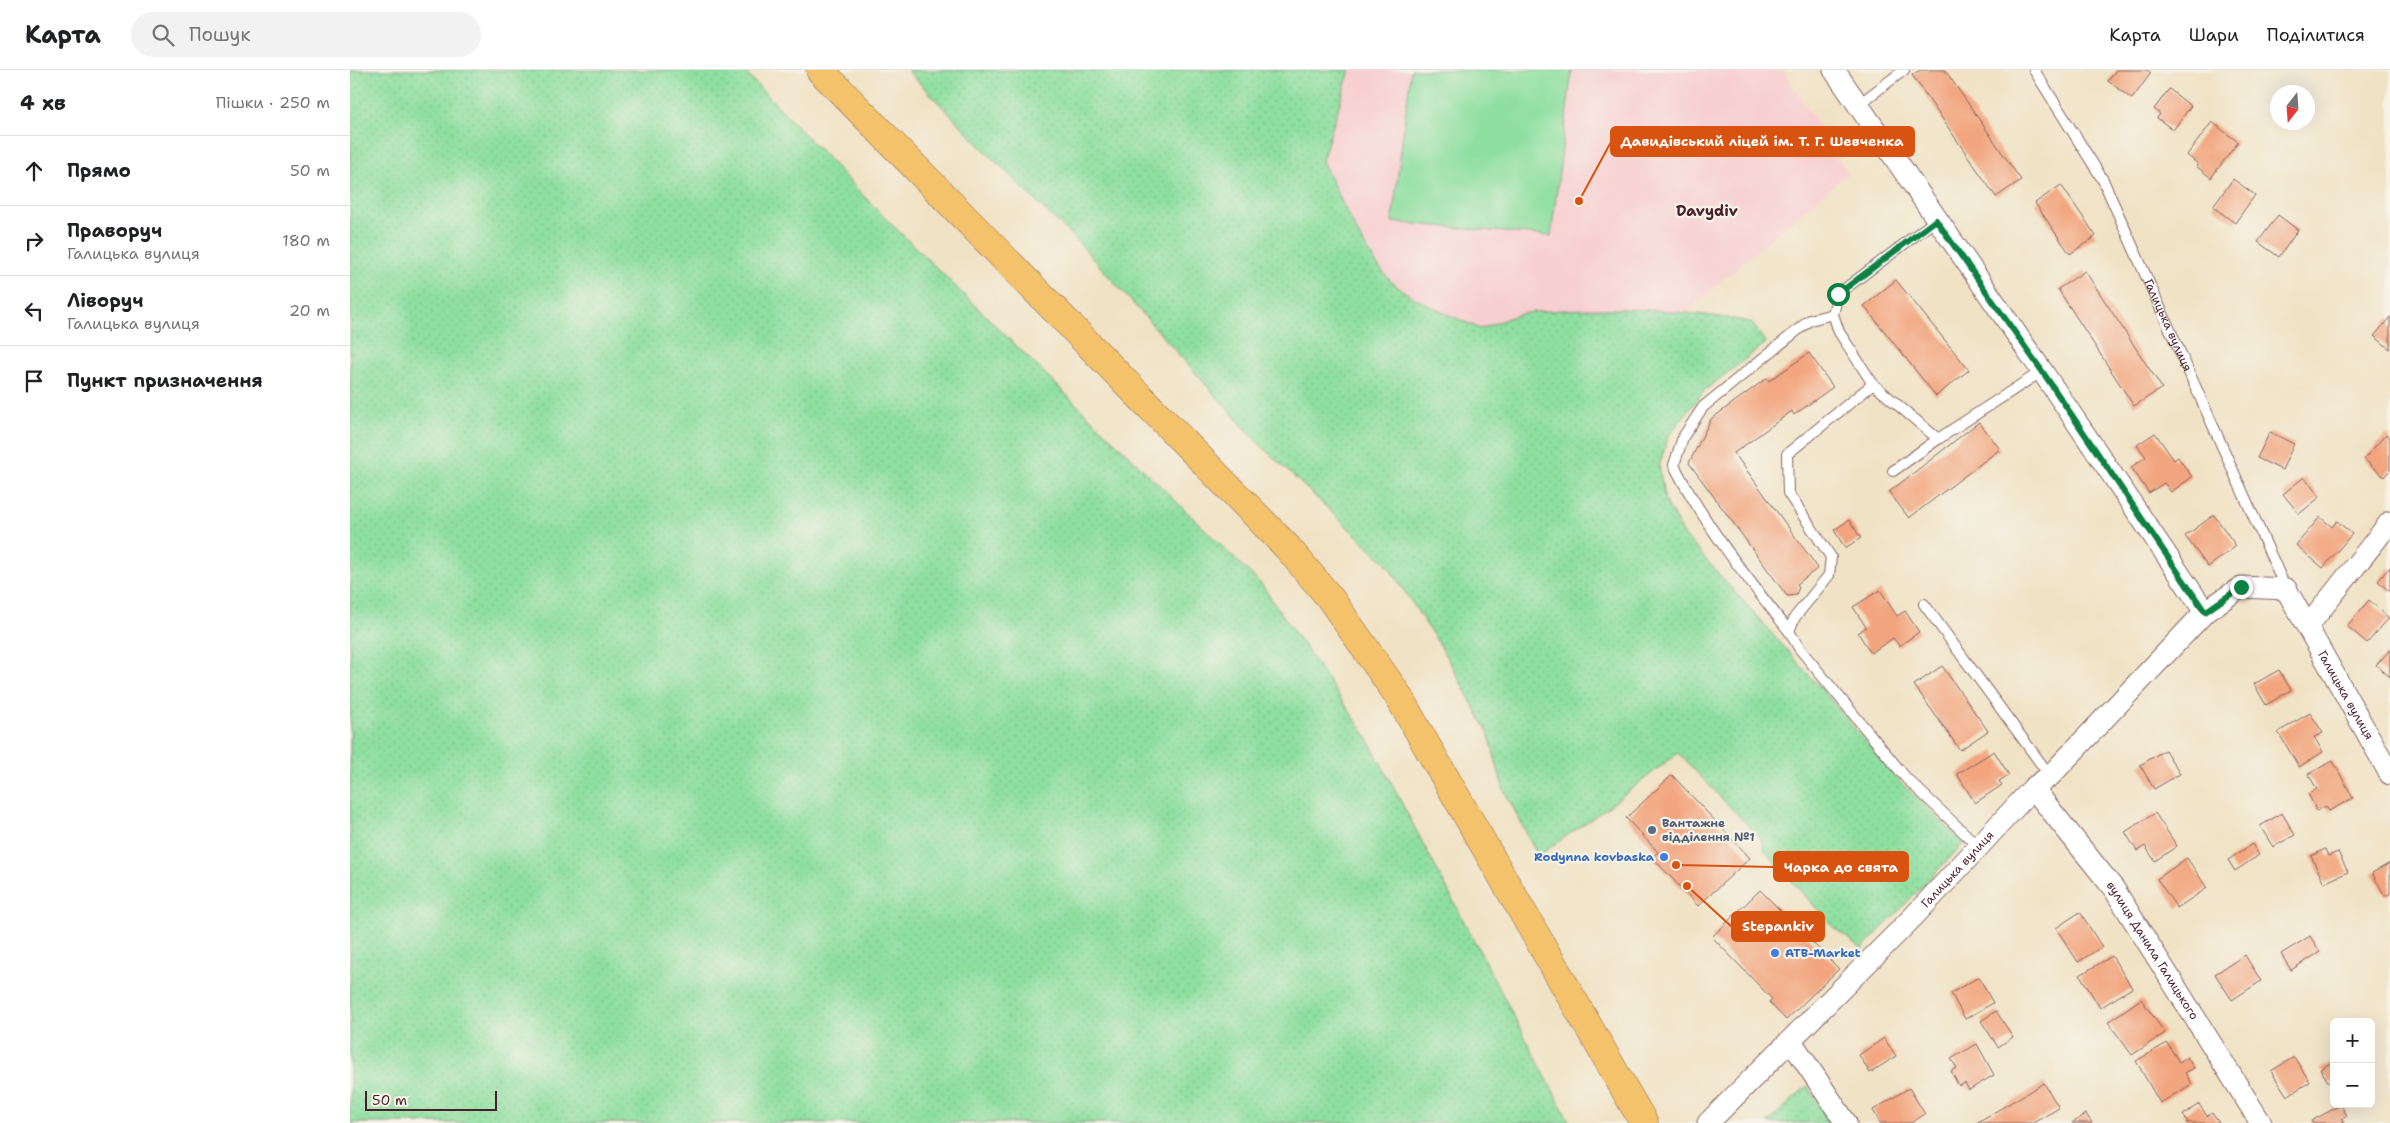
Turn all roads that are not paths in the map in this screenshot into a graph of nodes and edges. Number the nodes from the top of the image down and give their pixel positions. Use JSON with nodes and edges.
{"nodes":[{"id":1,"x":820,"y":70,"type":"edge"},
{"id":2,"x":1834,"y":70,"type":"edge"},
{"id":3,"x":1904,"y":70,"type":"edge"},
{"id":4,"x":2034,"y":70,"type":"edge"},
{"id":5,"x":1858,"y":105,"type":"junction"},
{"id":6,"x":1936,"y":220,"type":"junction"},
{"id":7,"x":1833,"y":314,"type":"junction"},
{"id":8,"x":2042,"y":371,"type":"junction"},
{"id":9,"x":1873,"y":384,"type":"junction"},
{"id":10,"x":1938,"y":439,"type":"junction"},
{"id":11,"x":1893,"y":471,"type":"dead end"},
{"id":12,"x":2390,"y":522,"type":"edge"},
{"id":13,"x":2286,"y":589,"type":"junction"},
{"id":14,"x":1924,"y":604,"type":"dead end"},
{"id":15,"x":2205,"y":612,"type":"junction"},
{"id":16,"x":2308,"y":626,"type":"junction"},
{"id":17,"x":1789,"y":631,"type":"junction"},
{"id":18,"x":2390,"y":774,"type":"edge"},
{"id":19,"x":2041,"y":782,"type":"junction"},
{"id":20,"x":1979,"y":846,"type":"junction"},
{"id":21,"x":1791,"y":1041,"type":"junction"},
{"id":22,"x":1644,"y":1123,"type":"edge"},
{"id":23,"x":1708,"y":1123,"type":"edge"},
{"id":24,"x":1846,"y":1123,"type":"edge"},
{"id":25,"x":2261,"y":1123,"type":"edge"}],
"edges":[{"from":1,"to":22,"type":"main road"},
{"from":2,"to":5,"type":"street"},
{"from":3,"to":5,"type":"lane"},
{"from":4,"to":13,"type":"lane","name":"Галицька вулиця"},
{"from":5,"to":6,"type":"street"},
{"from":6,"to":7,"type":"lane"},
{"from":6,"to":8,"type":"street"},
{"from":7,"to":9,"type":"lane"},
{"from":7,"to":17,"type":"lane"},
{"from":8,"to":10,"type":"lane"},
{"from":8,"to":15,"type":"street"},
{"from":9,"to":10,"type":"lane"},
{"from":9,"to":17,"type":"lane"},
{"from":10,"to":11,"type":"lane"},
{"from":12,"to":16,"type":"street"},
{"from":13,"to":15,"type":"street","name":"Галицька вулиця"},
{"from":13,"to":16,"type":"street","name":"Галицька вулиця"},
{"from":14,"to":19,"type":"lane"},
{"from":15,"to":19,"type":"street","name":"Галицька вулиця"},
{"from":16,"to":18,"type":"street","name":"Галицька вулиця"},
{"from":17,"to":20,"type":"lane"},
{"from":19,"to":20,"type":"street","name":"Галицька вулиця"},
{"from":19,"to":25,"type":"street","name":"вулиця Данила Галицького"},
{"from":20,"to":21,"type":"street","name":"Галицька вулиця"},
{"from":21,"to":23,"type":"street","name":"Галицька вулиця"},
{"from":21,"to":24,"type":"street"}]}
